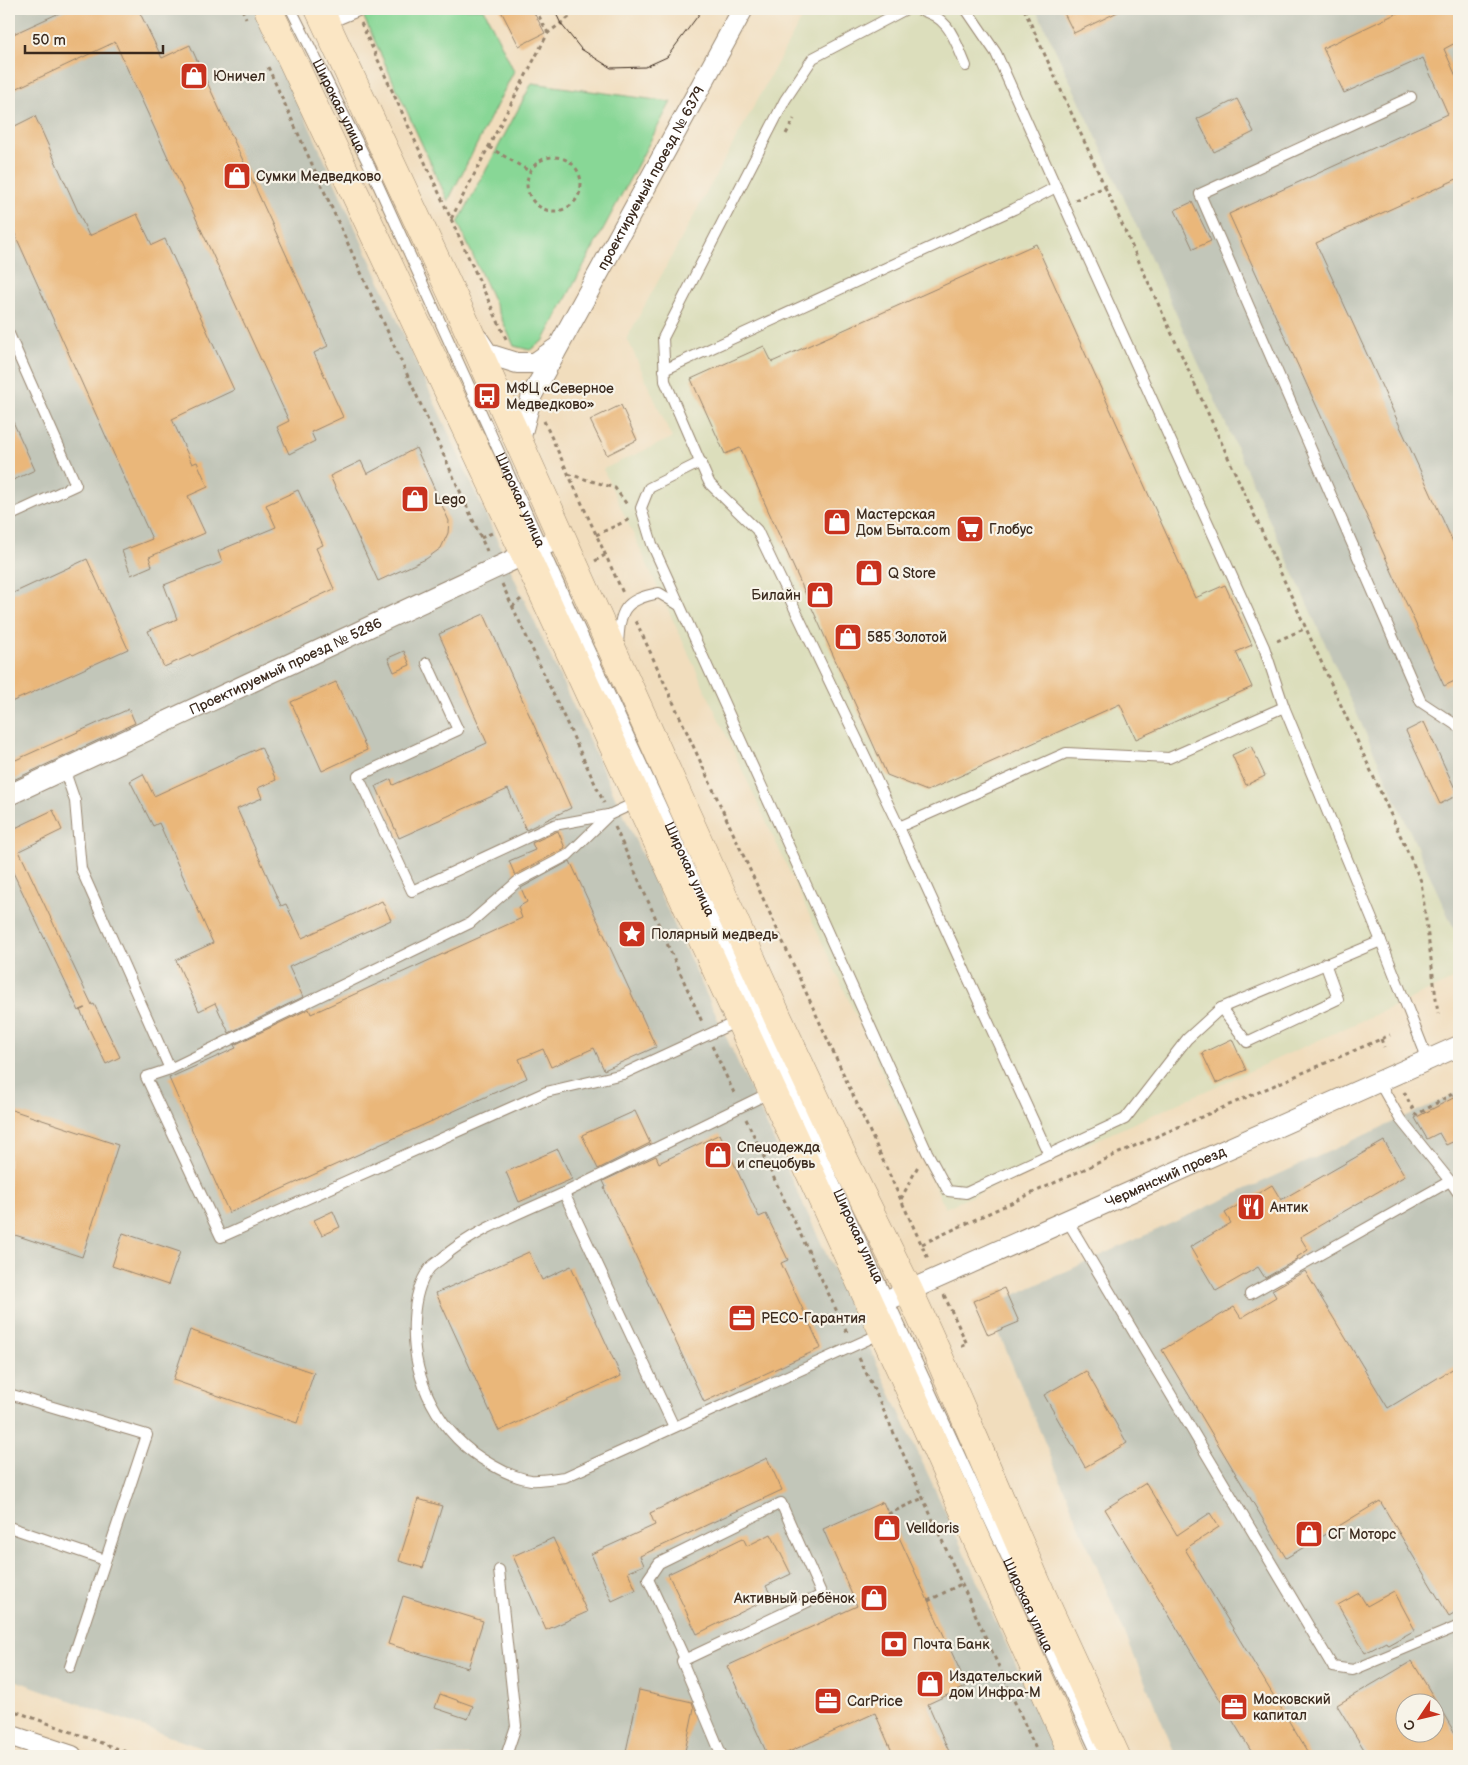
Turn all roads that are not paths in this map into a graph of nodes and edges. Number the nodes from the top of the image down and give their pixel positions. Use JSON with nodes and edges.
{"nodes":[{"id":1,"x":291,"y":9,"type":"edge"},
{"id":2,"x":743,"y":9,"type":"edge"},
{"id":3,"x":906,"y":9,"type":"edge"},
{"id":4,"x":916,"y":9,"type":"edge"},
{"id":5,"x":966,"y":9,"type":"edge"},
{"id":6,"x":360,"y":11,"type":"edge"},
{"id":7,"x":258,"y":17,"type":"edge"},
{"id":8,"x":323,"y":17,"type":"edge"},
{"id":9,"x":966,"y":66,"type":"dead end"},
{"id":10,"x":1411,"y":97,"type":"dead end"},
{"id":11,"x":1056,"y":187,"type":"junction"},
{"id":12,"x":459,"y":309,"type":"junction"},
{"id":13,"x":9,"y":334,"type":"edge"},
{"id":14,"x":557,"y":348,"type":"junction"},
{"id":15,"x":664,"y":370,"type":"junction"},
{"id":16,"x":519,"y":444,"type":"junction"},
{"id":17,"x":701,"y":462,"type":"junction"},
{"id":18,"x":9,"y":516,"type":"edge"},
{"id":19,"x":543,"y":546,"type":"junction"},
{"id":20,"x":679,"y":605,"type":"junction"},
{"id":21,"x":427,"y":663,"type":"dead end"},
{"id":22,"x":619,"y":663,"type":"junction"},
{"id":23,"x":1284,"y":707,"type":"junction"},
{"id":24,"x":1459,"y":727,"type":"edge"},
{"id":25,"x":64,"y":769,"type":"junction"},
{"id":26,"x":9,"y":795,"type":"edge"},
{"id":27,"x":639,"y":801,"type":"junction"},
{"id":28,"x":609,"y":815,"type":"junction"},
{"id":29,"x":899,"y":827,"type":"junction"},
{"id":30,"x":1381,"y":941,"type":"junction"},
{"id":31,"x":1325,"y":964,"type":"junction"},
{"id":32,"x":1221,"y":1008,"type":"junction"},
{"id":33,"x":739,"y":1020,"type":"junction"},
{"id":34,"x":1459,"y":1046,"type":"edge"},
{"id":35,"x":1428,"y":1060,"type":"junction"},
{"id":36,"x":170,"y":1069,"type":"junction"},
{"id":37,"x":1379,"y":1082,"type":"junction"},
{"id":38,"x":772,"y":1092,"type":"junction"},
{"id":39,"x":1049,"y":1155,"type":"junction"},
{"id":40,"x":1450,"y":1181,"type":"junction"},
{"id":41,"x":564,"y":1193,"type":"junction"},
{"id":42,"x":1459,"y":1194,"type":"edge"},
{"id":43,"x":1068,"y":1220,"type":"junction"},
{"id":44,"x":1250,"y":1294,"type":"dead end"},
{"id":45,"x":890,"y":1299,"type":"junction"},
{"id":46,"x":883,"y":1332,"type":"junction"},
{"id":47,"x":931,"y":1393,"type":"junction"},
{"id":48,"x":9,"y":1394,"type":"edge"},
{"id":49,"x":957,"y":1401,"type":"junction"},
{"id":50,"x":925,"y":1424,"type":"junction"},
{"id":51,"x":674,"y":1427,"type":"junction"},
{"id":52,"x":9,"y":1527,"type":"edge"},
{"id":53,"x":106,"y":1560,"type":"junction"},
{"id":54,"x":499,"y":1570,"type":"dead end"},
{"id":55,"x":1459,"y":1626,"type":"edge"},
{"id":56,"x":685,"y":1659,"type":"junction"},
{"id":57,"x":70,"y":1667,"type":"dead end"},
{"id":58,"x":9,"y":1735,"type":"edge"},
{"id":59,"x":64,"y":1755,"type":"edge"},
{"id":60,"x":506,"y":1756,"type":"edge"},
{"id":61,"x":722,"y":1756,"type":"edge"},
{"id":62,"x":1074,"y":1756,"type":"edge"},
{"id":63,"x":1098,"y":1756,"type":"edge"},
{"id":64,"x":1116,"y":1756,"type":"edge"}],
"edges":[{"from":1,"to":19,"type":"lane","name":"Широкая улица"},
{"from":2,"to":14,"type":"street","name":"проектируемый проезд № 6379"},
{"from":3,"to":15,"type":"lane"},
{"from":4,"to":9,"type":"lane"},
{"from":5,"to":11,"type":"lane"},
{"from":6,"to":8,"type":"lane"},
{"from":7,"to":19,"type":"main road","name":"Широкая улица"},
{"from":8,"to":12,"type":"main road","name":"Широкая улица"},
{"from":10,"to":24,"type":"lane"},
{"from":11,"to":15,"type":"lane"},
{"from":11,"to":23,"type":"lane"},
{"from":12,"to":14,"type":"street","name":"проектируемый проезд № 6379"},
{"from":12,"to":16,"type":"main road","name":"Широкая улица"},
{"from":13,"to":18,"type":"lane"},
{"from":14,"to":16,"type":"street","name":"проектируемый проезд № 6379"},
{"from":15,"to":17,"type":"lane"},
{"from":16,"to":19,"type":"main road","name":"Широкая улица"},
{"from":17,"to":20,"type":"lane"},
{"from":17,"to":29,"type":"lane"},
{"from":19,"to":22,"type":"main road","name":"Широкая улица"},
{"from":19,"to":25,"type":"street","name":"Проектируемый проезд № 5286"},
{"from":19,"to":27,"type":"main road","name":"Широкая улица"},
{"from":19,"to":45,"type":"lane","name":"Широкая улица"},
{"from":20,"to":22,"type":"lane"},
{"from":20,"to":39,"type":"lane"},
{"from":21,"to":28,"type":"lane"},
{"from":22,"to":45,"type":"main road","name":"Широкая улица"},
{"from":23,"to":29,"type":"lane"},
{"from":23,"to":30,"type":"lane"},
{"from":25,"to":26,"type":"street","name":"Проектируемый проезд № 5286"},
{"from":25,"to":36,"type":"lane"},
{"from":27,"to":28,"type":"lane"},
{"from":27,"to":33,"type":"main road","name":"Широкая улица"},
{"from":28,"to":36,"type":"lane"},
{"from":29,"to":39,"type":"lane"},
{"from":30,"to":31,"type":"lane"},
{"from":30,"to":35,"type":"lane"},
{"from":31,"to":32,"type":"lane"},
{"from":31,"to":32,"type":"lane"},
{"from":32,"to":39,"type":"lane"},
{"from":33,"to":36,"type":"lane"},
{"from":33,"to":38,"type":"main road","name":"Широкая улица"},
{"from":34,"to":35,"type":"street","name":"Чермянский проезд"},
{"from":35,"to":37,"type":"street","name":"Чермянский проезд"},
{"from":37,"to":40,"type":"lane"},
{"from":37,"to":43,"type":"street","name":"Чермянский проезд"},
{"from":38,"to":41,"type":"lane"},
{"from":38,"to":45,"type":"main road","name":"Широкая улица"},
{"from":40,"to":42,"type":"lane"},
{"from":40,"to":44,"type":"lane"},
{"from":41,"to":51,"type":"lane"},
{"from":41,"to":51,"type":"lane"},
{"from":43,"to":45,"type":"street","name":"Чермянский проезд"},
{"from":43,"to":55,"type":"lane"},
{"from":45,"to":46,"type":"main road","name":"Широкая улица"},
{"from":45,"to":47,"type":"lane","name":"Широкая улица"},
{"from":45,"to":49,"type":"main road","name":"Широкая улица"},
{"from":46,"to":50,"type":"main road","name":"Широкая улица"},
{"from":46,"to":51,"type":"lane"},
{"from":47,"to":49,"type":"main road"},
{"from":47,"to":50,"type":"main road"},
{"from":47,"to":63,"type":"lane","name":"Широкая улица"},
{"from":48,"to":53,"type":"lane"},
{"from":49,"to":64,"type":"main road","name":"Широкая улица"},
{"from":50,"to":62,"type":"main road","name":"Широкая улица"},
{"from":52,"to":53,"type":"lane"},
{"from":53,"to":57,"type":"lane"},
{"from":54,"to":60,"type":"lane"},
{"from":56,"to":56,"type":"lane"},
{"from":56,"to":61,"type":"lane"},
{"from":58,"to":59,"type":"street"}]}
